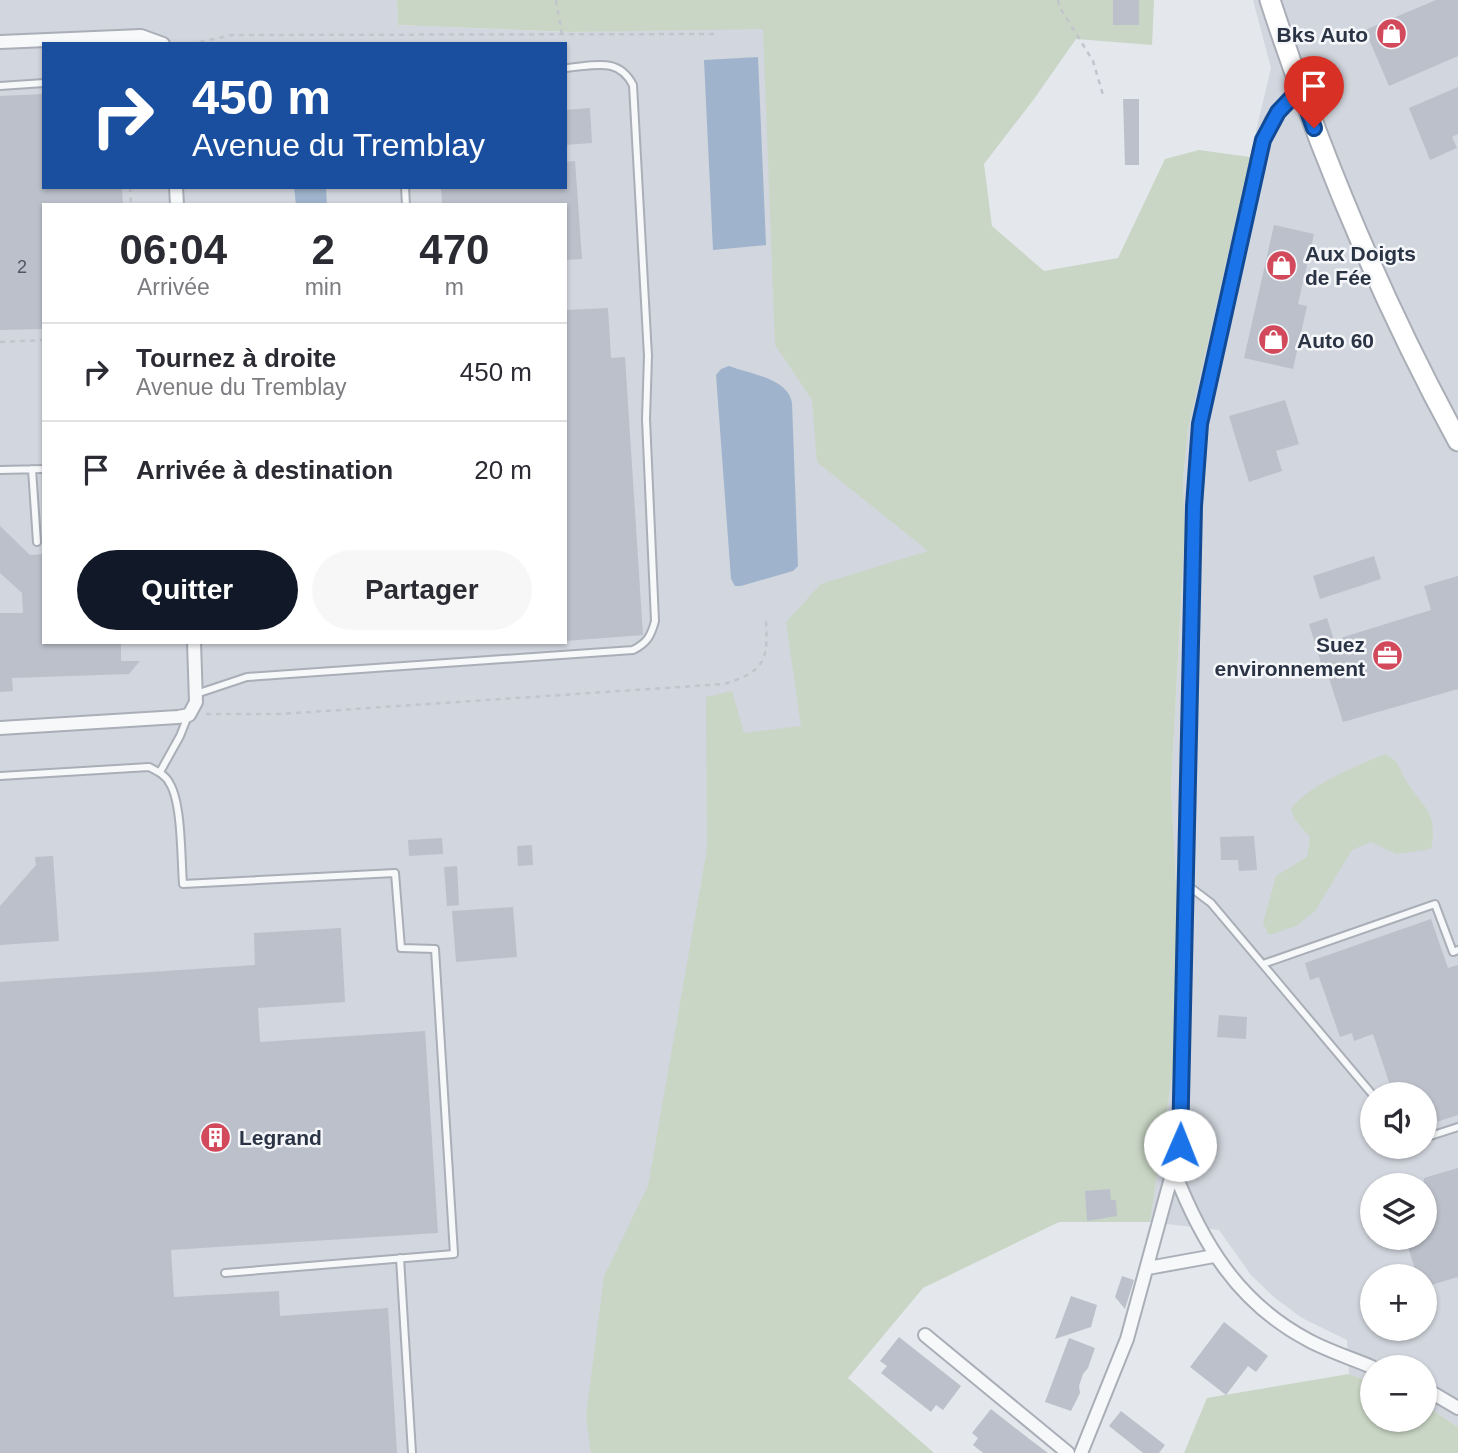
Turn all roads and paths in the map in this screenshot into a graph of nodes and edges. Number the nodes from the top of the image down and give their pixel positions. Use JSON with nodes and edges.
{"nodes":[{"id":1,"x":556,"y":0,"type":"edge"},
{"id":2,"x":1058,"y":0,"type":"edge"},
{"id":3,"x":1270,"y":0,"type":"edge"},
{"id":4,"x":718,"y":34,"type":"dead end"},
{"id":5,"x":562,"y":35,"type":"junction"},
{"id":6,"x":158,"y":42,"type":"edge"},
{"id":7,"x":200,"y":42,"type":"edge"},
{"id":8,"x":0,"y":43,"type":"edge"},
{"id":9,"x":567,"y":68,"type":"edge"},
{"id":10,"x":42,"y":83,"type":"edge"},
{"id":11,"x":0,"y":86,"type":"edge"},
{"id":12,"x":1300,"y":89,"type":"junction"},
{"id":13,"x":1103,"y":95,"type":"dead end"},
{"id":14,"x":42,"y":340,"type":"edge"},
{"id":15,"x":0,"y":342,"type":"edge"},
{"id":16,"x":1458,"y":441,"type":"edge"},
{"id":17,"x":32,"y":469,"type":"junction"},
{"id":18,"x":42,"y":469,"type":"edge"},
{"id":19,"x":0,"y":470,"type":"edge"},
{"id":20,"x":37,"y":542,"type":"dead end"},
{"id":21,"x":766,"y":620,"type":"dead end"},
{"id":22,"x":194,"y":644,"type":"edge"},
{"id":23,"x":196,"y":694,"type":"junction"},
{"id":24,"x":189,"y":715,"type":"junction"},
{"id":25,"x":0,"y":728,"type":"edge"},
{"id":26,"x":160,"y":772,"type":"junction"},
{"id":27,"x":0,"y":776,"type":"edge"},
{"id":28,"x":1184,"y":883,"type":"junction"},
{"id":29,"x":1458,"y":950,"type":"edge"},
{"id":30,"x":1263,"y":964,"type":"junction"},
{"id":31,"x":1362,"y":1082,"type":"edge"},
{"id":32,"x":1458,"y":1127,"type":"edge"},
{"id":33,"x":1437,"y":1134,"type":"edge"},
{"id":34,"x":1174,"y":1171,"type":"junction"},
{"id":35,"x":1214,"y":1256,"type":"junction"},
{"id":36,"x":400,"y":1258,"type":"junction"},
{"id":37,"x":1148,"y":1268,"type":"junction"},
{"id":38,"x":225,"y":1273,"type":"dead end"},
{"id":39,"x":925,"y":1335,"type":"dead end"},
{"id":40,"x":1360,"y":1362,"type":"edge"},
{"id":41,"x":1437,"y":1396,"type":"edge"},
{"id":42,"x":1458,"y":1408,"type":"edge"},
{"id":43,"x":412,"y":1453,"type":"edge"},
{"id":44,"x":1068,"y":1453,"type":"edge"},
{"id":45,"x":1081,"y":1453,"type":"edge"}],
"edges":[{"from":1,"to":5,"type":"path"},
{"from":2,"to":13,"type":"path"},
{"from":3,"to":12,"type":"main road"},
{"from":4,"to":5,"type":"path"},
{"from":5,"to":7,"type":"path"},
{"from":6,"to":8,"type":"street"},
{"from":9,"to":23,"type":"lane"},
{"from":10,"to":11,"type":"lane"},
{"from":12,"to":16,"type":"main road"},
{"from":12,"to":28,"type":"street"},
{"from":14,"to":15,"type":"path"},
{"from":17,"to":18,"type":"lane"},
{"from":17,"to":19,"type":"lane"},
{"from":17,"to":20,"type":"lane"},
{"from":21,"to":24,"type":"path"},
{"from":22,"to":23,"type":"street"},
{"from":23,"to":24,"type":"street"},
{"from":24,"to":25,"type":"street"},
{"from":24,"to":26,"type":"lane"},
{"from":26,"to":27,"type":"lane"},
{"from":26,"to":36,"type":"lane"},
{"from":28,"to":30,"type":"lane"},
{"from":28,"to":34,"type":"street"},
{"from":29,"to":30,"type":"lane"},
{"from":30,"to":31,"type":"lane"},
{"from":32,"to":33,"type":"lane"},
{"from":34,"to":35,"type":"street"},
{"from":34,"to":37,"type":"street"},
{"from":35,"to":37,"type":"street"},
{"from":35,"to":40,"type":"street"},
{"from":36,"to":38,"type":"lane"},
{"from":36,"to":43,"type":"lane"},
{"from":37,"to":45,"type":"street"},
{"from":39,"to":44,"type":"street"},
{"from":41,"to":42,"type":"street"}]}
